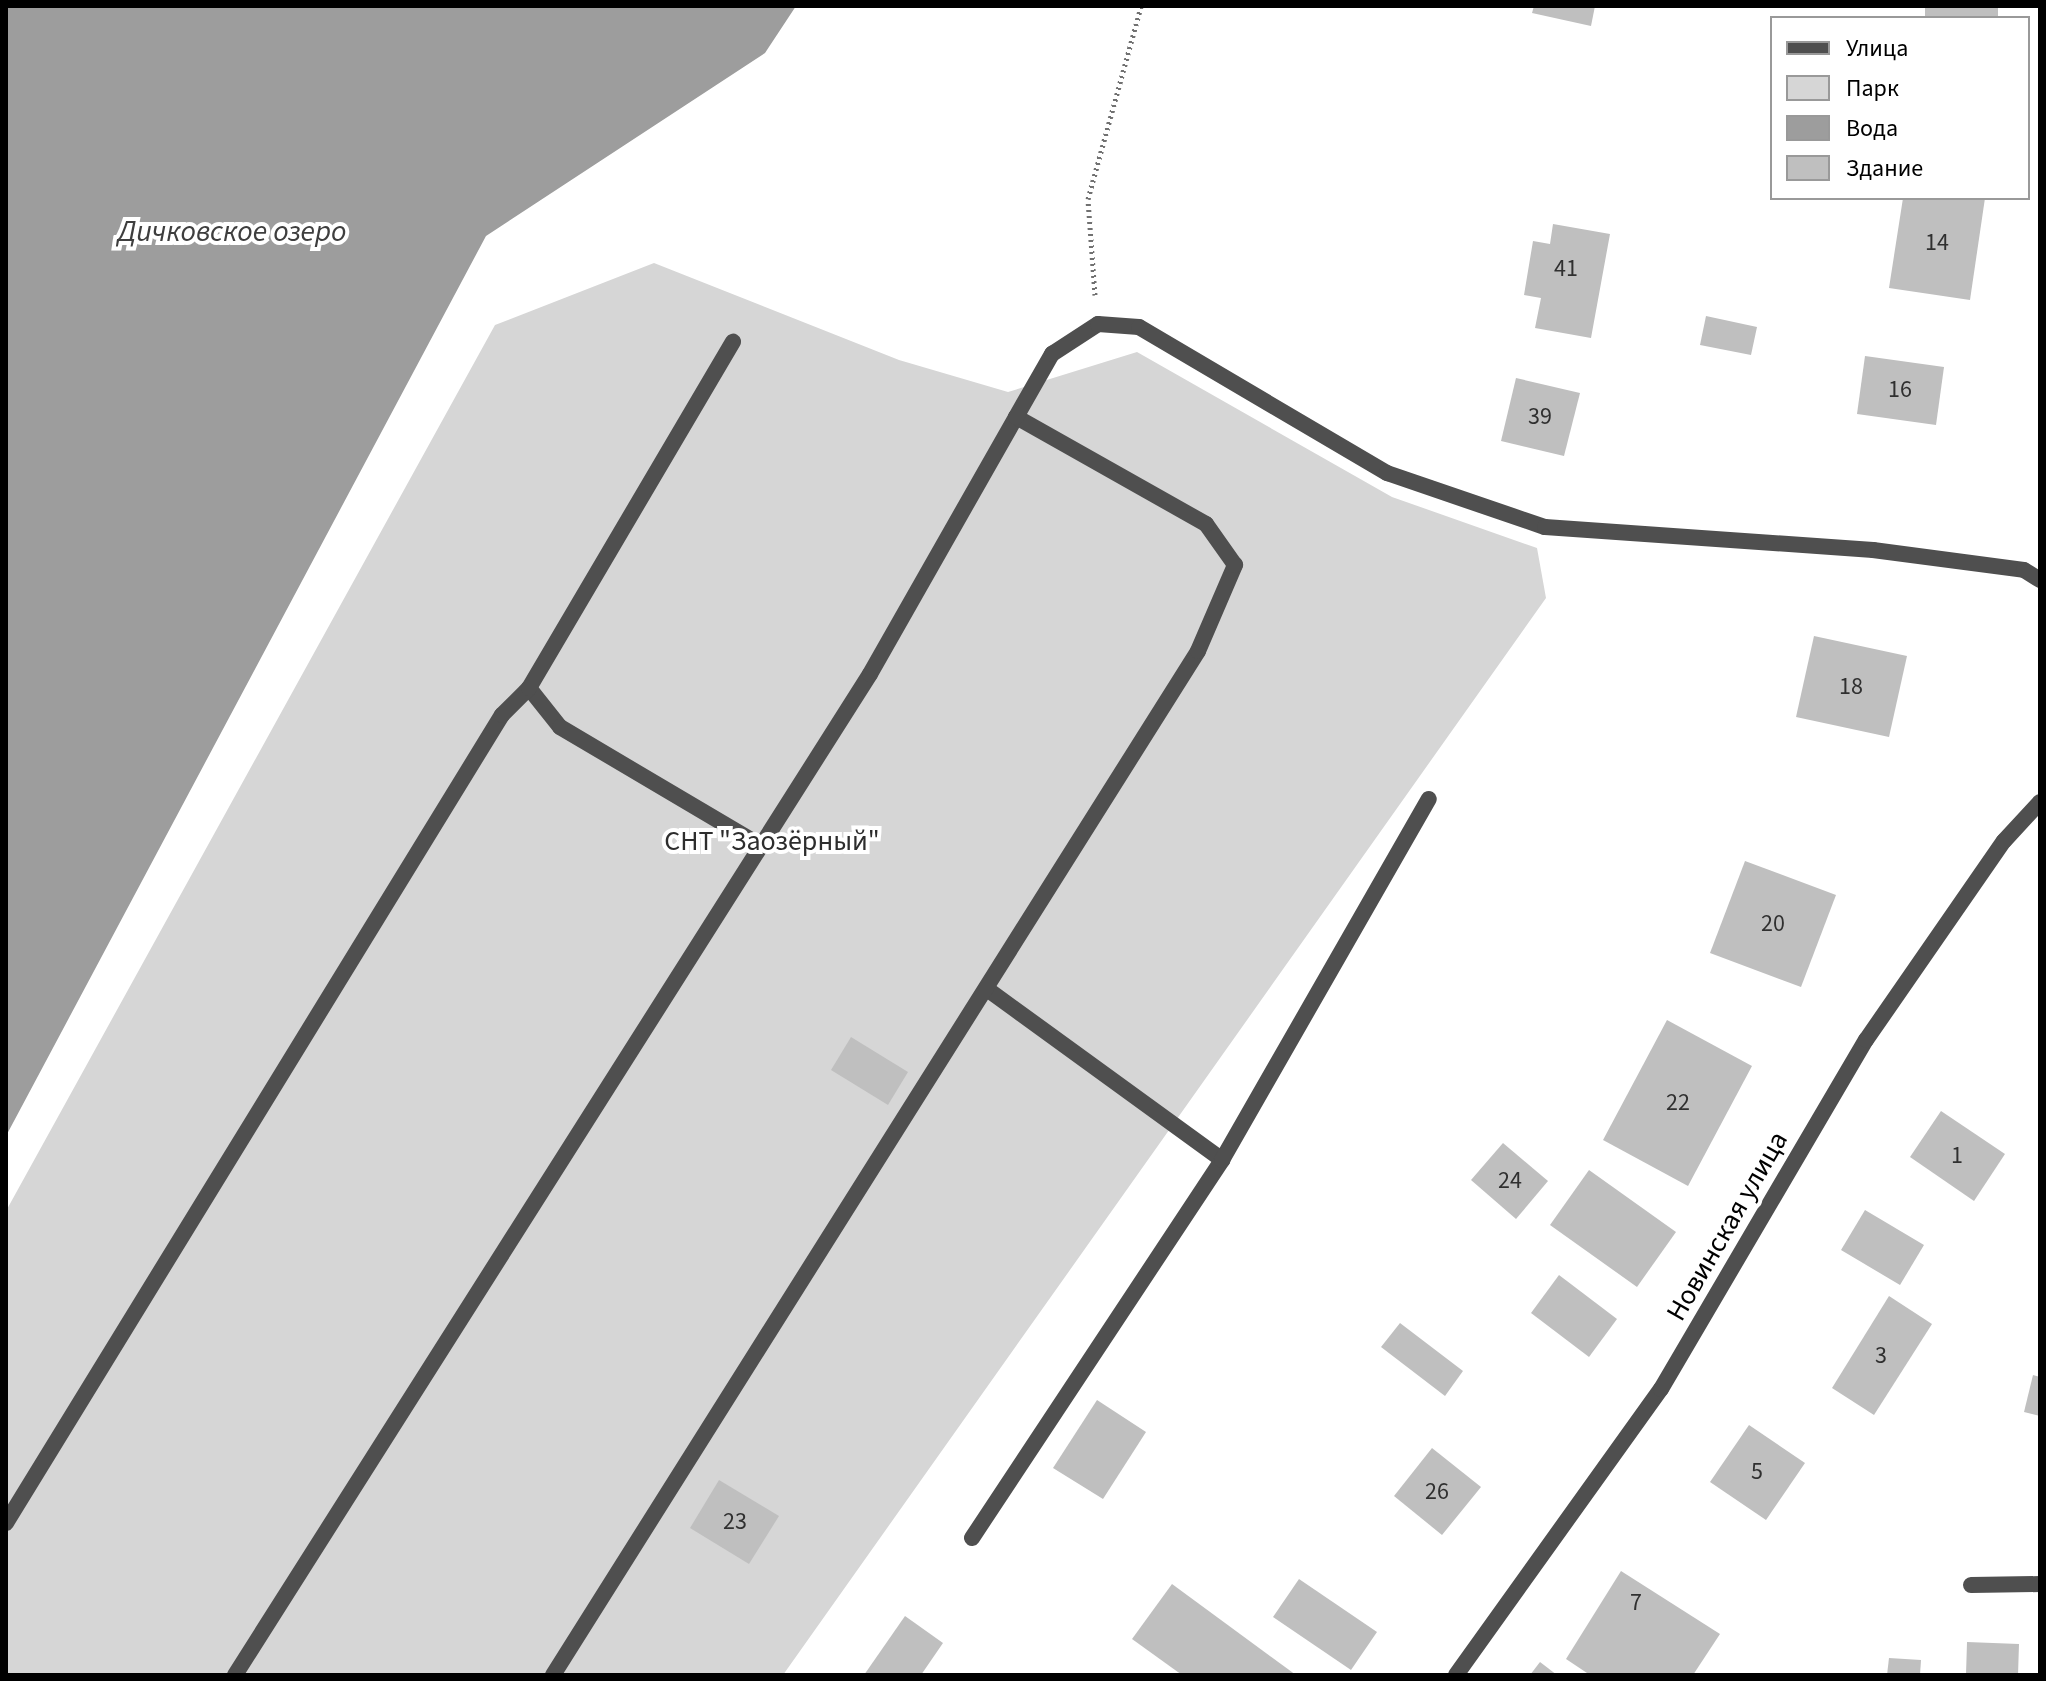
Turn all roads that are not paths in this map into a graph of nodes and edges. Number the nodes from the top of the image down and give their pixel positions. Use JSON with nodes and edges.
{"nodes":[{"id":1,"x":733,"y":342,"type":"dead end"},
{"id":2,"x":1016,"y":417,"type":"junction"},
{"id":3,"x":2040,"y":580,"type":"edge"},
{"id":4,"x":529,"y":688,"type":"junction"},
{"id":5,"x":1429,"y":799,"type":"dead end"},
{"id":6,"x":2040,"y":802,"type":"edge"},
{"id":7,"x":761,"y":846,"type":"junction"},
{"id":8,"x":987,"y":989,"type":"junction"},
{"id":9,"x":1222,"y":1160,"type":"junction"},
{"id":10,"x":6,"y":1523,"type":"edge"},
{"id":11,"x":972,"y":1538,"type":"dead end"},
{"id":12,"x":2040,"y":1584,"type":"edge"},
{"id":13,"x":1971,"y":1585,"type":"dead end"},
{"id":14,"x":235,"y":1675,"type":"edge"},
{"id":15,"x":553,"y":1675,"type":"edge"},
{"id":16,"x":1456,"y":1675,"type":"edge"}],
"edges":[{"from":1,"to":4,"type":"street"},
{"from":2,"to":3,"type":"street"},
{"from":2,"to":7,"type":"street"},
{"from":2,"to":8,"type":"street"},
{"from":4,"to":7,"type":"street"},
{"from":4,"to":10,"type":"street"},
{"from":5,"to":9,"type":"street"},
{"from":6,"to":16,"type":"street","name":"Новинская улица"},
{"from":7,"to":14,"type":"street"},
{"from":8,"to":9,"type":"street"},
{"from":8,"to":15,"type":"street"},
{"from":9,"to":11,"type":"street"},
{"from":12,"to":13,"type":"street"}]}
